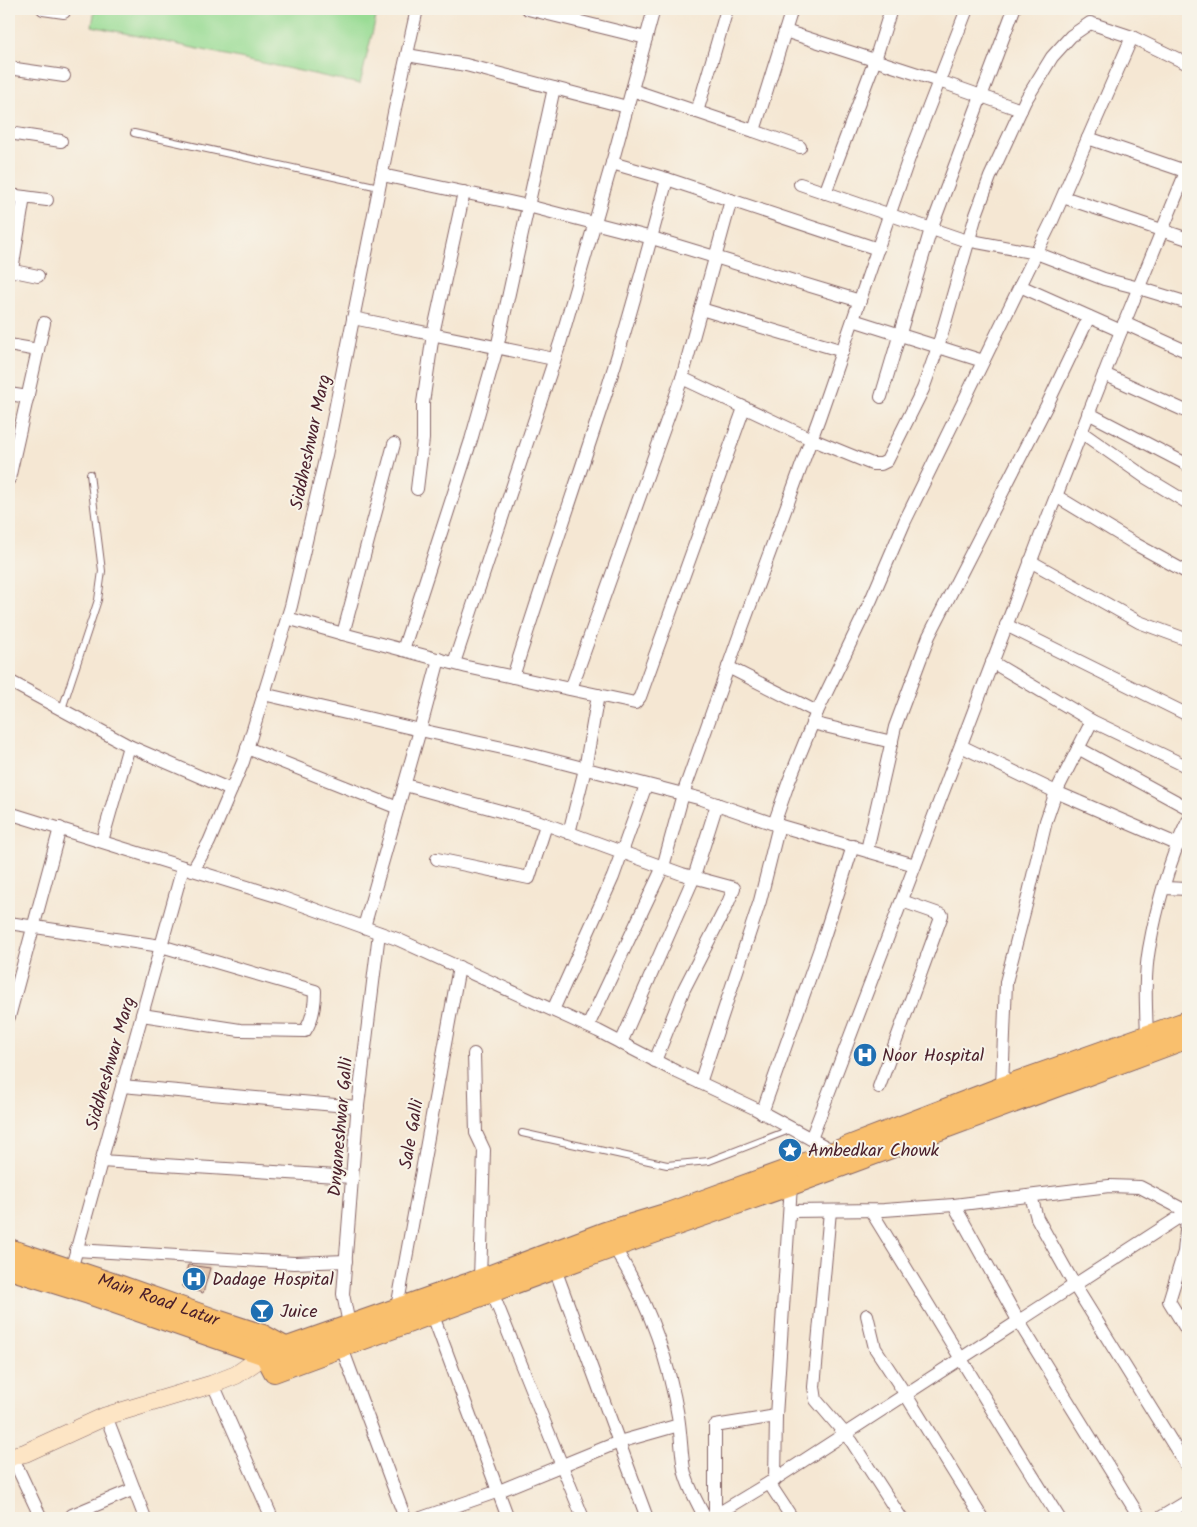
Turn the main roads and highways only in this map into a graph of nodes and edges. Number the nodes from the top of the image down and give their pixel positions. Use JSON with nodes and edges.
{"nodes":[{"id":1,"x":1188,"y":1021,"type":"edge"},
{"id":2,"x":1188,"y":1038,"type":"edge"},
{"id":3,"x":9,"y":1250,"type":"edge"},
{"id":4,"x":9,"y":1269,"type":"edge"},
{"id":5,"x":486,"y":1285,"type":"junction"},
{"id":6,"x":285,"y":1347,"type":"junction"},
{"id":7,"x":265,"y":1355,"type":"junction"},
{"id":8,"x":296,"y":1365,"type":"junction"},
{"id":9,"x":274,"y":1372,"type":"junction"},
{"id":10,"x":236,"y":1375,"type":"junction"},
{"id":11,"x":10,"y":1456,"type":"edge"}],
"edges":[{"from":1,"to":5,"type":"main road"},
{"from":2,"to":5,"type":"main road"},
{"from":3,"to":6,"type":"main road","name":"Main Road Latur"},
{"from":4,"to":7,"type":"main road"},
{"from":5,"to":6,"type":"main road"},
{"from":5,"to":8,"type":"main road"},
{"from":6,"to":7,"type":"main road"},
{"from":6,"to":8,"type":"main road","name":"Main Road Latur"},
{"from":7,"to":9,"type":"main road"},
{"from":7,"to":10,"type":"main road"},
{"from":8,"to":9,"type":"main road"},
{"from":9,"to":10,"type":"main road"},
{"from":10,"to":11,"type":"main road"}]}
